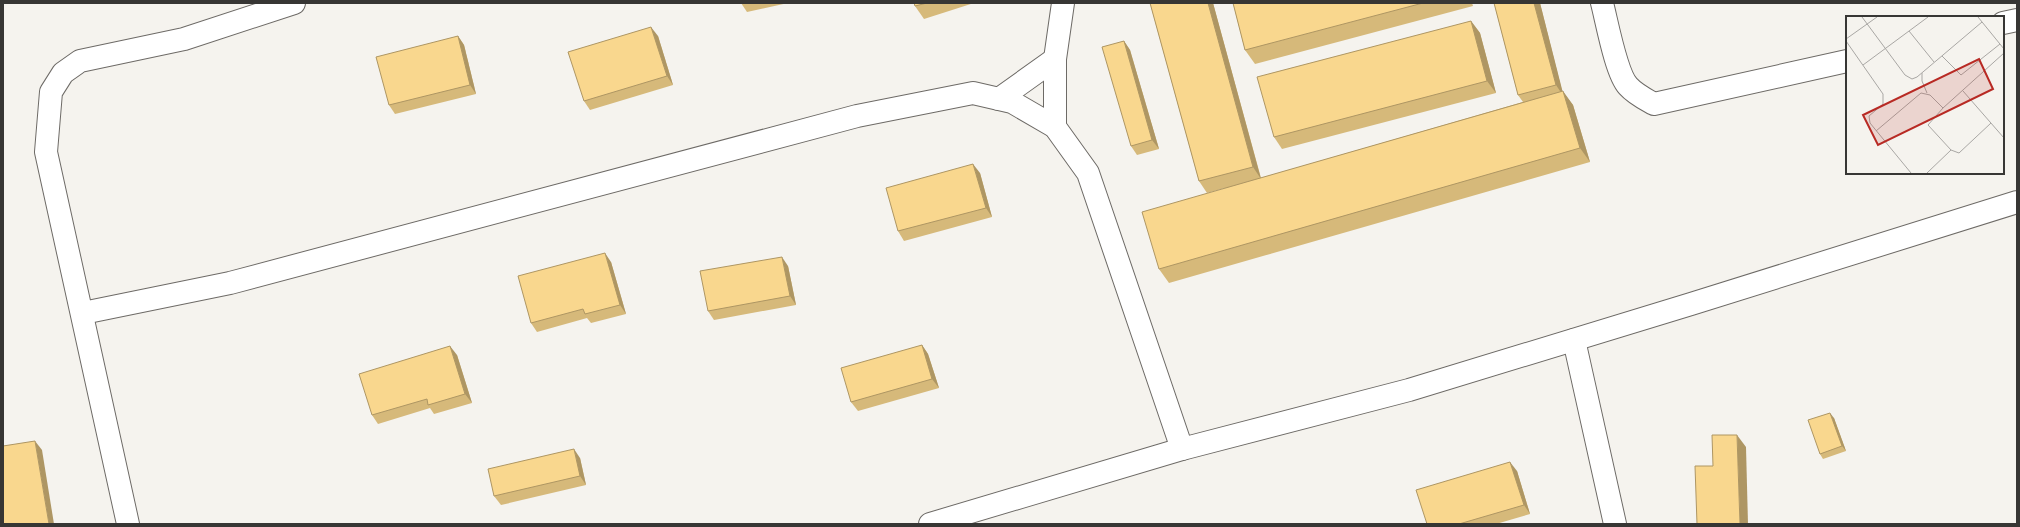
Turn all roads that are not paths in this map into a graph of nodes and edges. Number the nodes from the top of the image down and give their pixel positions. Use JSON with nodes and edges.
{"nodes":[{"id":1,"x":294,"y":3,"type":"edge"},
{"id":2,"x":1063,"y":3,"type":"edge"},
{"id":3,"x":1602,"y":3,"type":"edge"},
{"id":4,"x":2017,"y":20,"type":"edge"},
{"id":5,"x":2004,"y":23,"type":"edge"},
{"id":6,"x":1055,"y":59,"type":"junction"},
{"id":7,"x":1846,"y":61,"type":"edge"},
{"id":8,"x":999,"y":99,"type":"junction"},
{"id":9,"x":1055,"y":127,"type":"junction"},
{"id":10,"x":2017,"y":202,"type":"edge"},
{"id":11,"x":83,"y":313,"type":"junction"},
{"id":12,"x":1574,"y":340,"type":"junction"},
{"id":13,"x":1182,"y":449,"type":"junction"},
{"id":14,"x":128,"y":524,"type":"edge"},
{"id":15,"x":930,"y":524,"type":"edge"},
{"id":16,"x":1615,"y":524,"type":"edge"}],
"edges":[{"from":1,"to":11,"type":"street"},
{"from":2,"to":6,"type":"street"},
{"from":3,"to":7,"type":"street"},
{"from":4,"to":5,"type":"street"},
{"from":6,"to":8,"type":"street"},
{"from":6,"to":9,"type":"street"},
{"from":8,"to":9,"type":"street"},
{"from":8,"to":11,"type":"street"},
{"from":9,"to":13,"type":"street"},
{"from":10,"to":12,"type":"street"},
{"from":11,"to":14,"type":"street"},
{"from":12,"to":13,"type":"street"},
{"from":12,"to":16,"type":"street"},
{"from":13,"to":15,"type":"street"}]}
